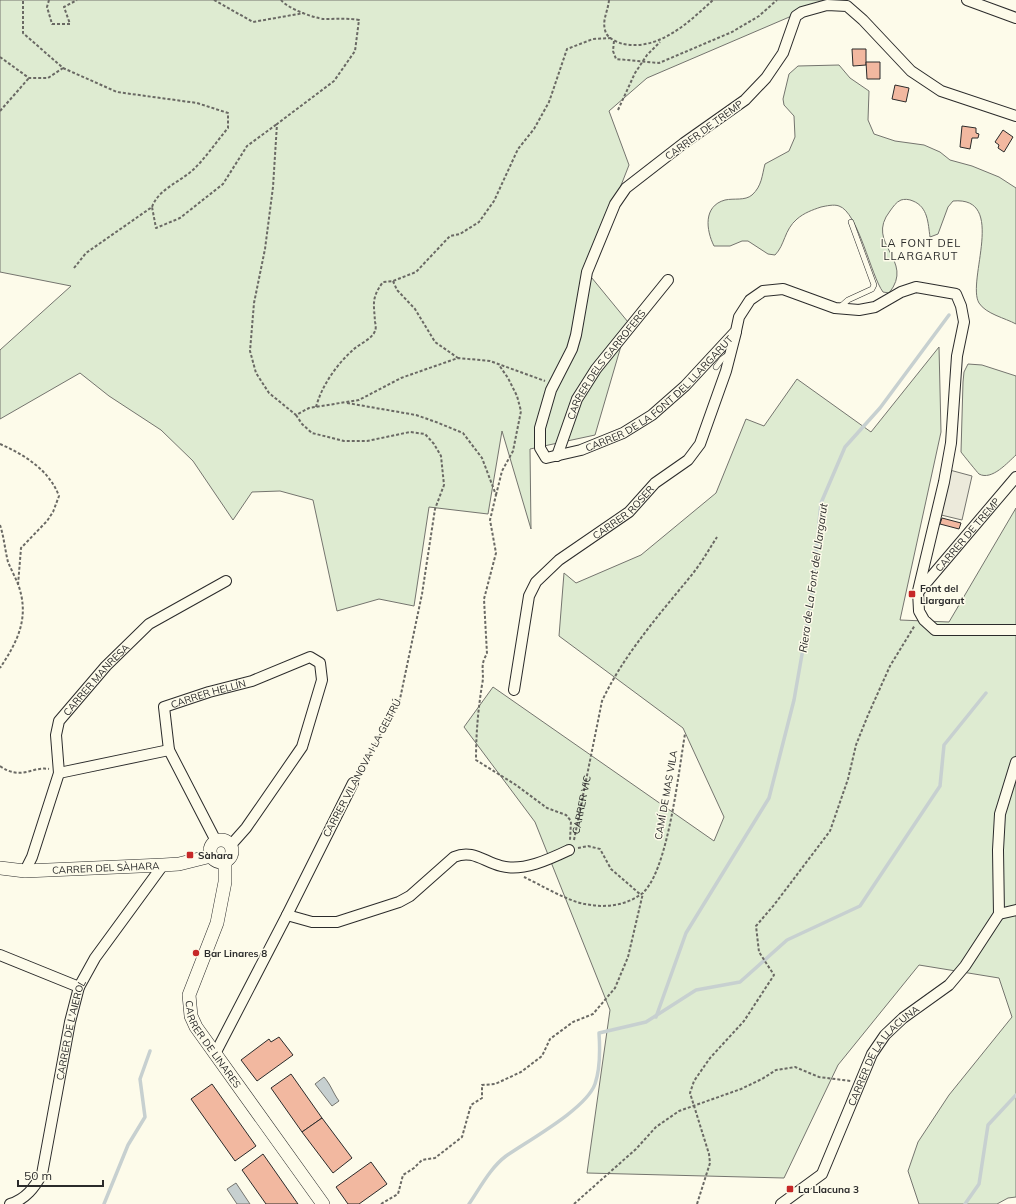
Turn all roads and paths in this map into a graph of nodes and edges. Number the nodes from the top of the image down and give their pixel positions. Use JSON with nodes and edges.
{"nodes":[{"id":1,"x":23,"y":0,"type":"edge"},
{"id":2,"x":49,"y":0,"type":"edge"},
{"id":3,"x":77,"y":0,"type":"edge"},
{"id":4,"x":214,"y":0,"type":"edge"},
{"id":5,"x":282,"y":0,"type":"edge"},
{"id":6,"x":609,"y":0,"type":"edge"},
{"id":7,"x":713,"y":0,"type":"edge"},
{"id":8,"x":777,"y":0,"type":"edge"},
{"id":9,"x":967,"y":0,"type":"edge"},
{"id":10,"x":306,"y":13,"type":"junction"},
{"id":11,"x":1016,"y":18,"type":"edge"},
{"id":12,"x":611,"y":38,"type":"junction"},
{"id":13,"x":614,"y":41,"type":"junction"},
{"id":14,"x":660,"y":41,"type":"junction"},
{"id":15,"x":0,"y":57,"type":"edge"},
{"id":16,"x":644,"y":62,"type":"junction"},
{"id":17,"x":63,"y":68,"type":"junction"},
{"id":18,"x":30,"y":78,"type":"junction"},
{"id":19,"x":618,"y":110,"type":"dead end"},
{"id":20,"x":0,"y":111,"type":"edge"},
{"id":21,"x":1016,"y":116,"type":"edge"},
{"id":22,"x":277,"y":124,"type":"junction"},
{"id":23,"x":152,"y":207,"type":"junction"},
{"id":24,"x":851,"y":222,"type":"dead end"},
{"id":25,"x":74,"y":268,"type":"dead end"},
{"id":26,"x":668,"y":280,"type":"dead end"},
{"id":27,"x":393,"y":282,"type":"junction"},
{"id":28,"x":840,"y":308,"type":"junction"},
{"id":29,"x":736,"y":331,"type":"junction"},
{"id":30,"x":730,"y":354,"type":"junction"},
{"id":31,"x":458,"y":358,"type":"junction"},
{"id":32,"x":499,"y":364,"type":"junction"},
{"id":33,"x":716,"y":367,"type":"dead end"},
{"id":34,"x":554,"y":385,"type":"junction"},
{"id":35,"x":344,"y":402,"type":"junction"},
{"id":36,"x":316,"y":407,"type":"junction"},
{"id":37,"x":296,"y":415,"type":"junction"},
{"id":38,"x":0,"y":444,"type":"edge"},
{"id":39,"x":557,"y":456,"type":"junction"},
{"id":40,"x":546,"y":458,"type":"joint"},
{"id":41,"x":1016,"y":477,"type":"edge"},
{"id":42,"x":496,"y":495,"type":"junction"},
{"id":43,"x":0,"y":525,"type":"edge"},
{"id":44,"x":718,"y":537,"type":"dead end"},
{"id":45,"x":226,"y":582,"type":"dead end"},
{"id":46,"x":18,"y":585,"type":"junction"},
{"id":47,"x":918,"y":591,"type":"junction"},
{"id":48,"x":921,"y":615,"type":"junction"},
{"id":49,"x":1016,"y":630,"type":"edge"},
{"id":50,"x":0,"y":668,"type":"edge"},
{"id":51,"x":514,"y":690,"type":"dead end"},
{"id":52,"x":684,"y":734,"type":"dead end"},
{"id":53,"x":169,"y":750,"type":"junction"},
{"id":54,"x":1016,"y":762,"type":"edge"},
{"id":55,"x":0,"y":766,"type":"edge"},
{"id":56,"x":59,"y":773,"type":"junction"},
{"id":57,"x":353,"y":782,"type":"joint"},
{"id":58,"x":216,"y":841,"type":"junction"},
{"id":59,"x":230,"y":846,"type":"junction"},
{"id":60,"x":569,"y":850,"type":"junction"},
{"id":61,"x":211,"y":856,"type":"junction"},
{"id":62,"x":225,"y":861,"type":"junction"},
{"id":63,"x":163,"y":865,"type":"junction"},
{"id":64,"x":0,"y":868,"type":"edge"},
{"id":65,"x":24,"y":870,"type":"junction"},
{"id":66,"x":521,"y":876,"type":"dead end"},
{"id":67,"x":642,"y":894,"type":"junction"},
{"id":68,"x":1016,"y":910,"type":"edge"},
{"id":69,"x":999,"y":914,"type":"junction"},
{"id":70,"x":287,"y":915,"type":"junction"},
{"id":71,"x":0,"y":955,"type":"edge"},
{"id":72,"x":78,"y":987,"type":"junction"},
{"id":73,"x":216,"y":1052,"type":"junction"},
{"id":74,"x":860,"y":1082,"type":"junction"},
{"id":75,"x":693,"y":1106,"type":"junction"},
{"id":76,"x":10,"y":1204,"type":"edge"},
{"id":77,"x":323,"y":1204,"type":"edge"},
{"id":78,"x":381,"y":1204,"type":"edge"},
{"id":79,"x":574,"y":1204,"type":"edge"},
{"id":80,"x":697,"y":1204,"type":"edge"},
{"id":81,"x":781,"y":1204,"type":"edge"}],
"edges":[{"from":1,"to":17,"type":"path"},
{"from":2,"to":3,"type":"path"},
{"from":4,"to":10,"type":"path"},
{"from":5,"to":10,"type":"path"},
{"from":6,"to":12,"type":"path"},
{"from":7,"to":14,"type":"path"},
{"from":8,"to":16,"type":"path"},
{"from":9,"to":11,"type":"street"},
{"from":10,"to":22,"type":"path"},
{"from":12,"to":13,"type":"path"},
{"from":12,"to":27,"type":"path"},
{"from":13,"to":14,"type":"path"},
{"from":13,"to":16,"type":"path"},
{"from":14,"to":16,"type":"path"},
{"from":15,"to":18,"type":"path"},
{"from":16,"to":19,"type":"path"},
{"from":17,"to":18,"type":"path"},
{"from":17,"to":23,"type":"path"},
{"from":18,"to":20,"type":"path"},
{"from":21,"to":34,"type":"street","name":"CARRER DE TREMP"},
{"from":22,"to":23,"type":"path"},
{"from":22,"to":37,"type":"path","name":"CARRER VILANOVA I LA GELTRÚ"},
{"from":23,"to":25,"type":"path"},
{"from":24,"to":28,"type":"lane"},
{"from":26,"to":39,"type":"street","name":"CARRER DELS GARROFERS"},
{"from":27,"to":31,"type":"path"},
{"from":27,"to":36,"type":"path"},
{"from":28,"to":29,"type":"street","name":"CARRER DE LA FONT DEL LLARGARUT"},
{"from":28,"to":47,"type":"street","name":"CARRER DE LA FONT DEL LLARGARUT"},
{"from":29,"to":30,"type":"street","name":"CARRER ROSER"},
{"from":29,"to":39,"type":"street","name":"CARRER DE LA FONT DEL LLARGARUT"},
{"from":30,"to":33,"type":"lane"},
{"from":30,"to":51,"type":"street","name":"CARRER ROSER"},
{"from":31,"to":32,"type":"path"},
{"from":31,"to":35,"type":"path"},
{"from":32,"to":34,"type":"path"},
{"from":32,"to":42,"type":"path"},
{"from":34,"to":40,"type":"street","name":"CARRER DE TREMP"},
{"from":35,"to":36,"type":"path"},
{"from":35,"to":42,"type":"path"},
{"from":36,"to":37,"type":"path"},
{"from":37,"to":57,"type":"path","name":"CARRER VILANOVA I LA GELTRÚ"},
{"from":38,"to":46,"type":"path"},
{"from":39,"to":40,"type":"street","name":"CARRER DE LA FONT DEL LLARGARUT"},
{"from":41,"to":47,"type":"street","name":"CARRER DE TREMP"},
{"from":42,"to":60,"type":"path"},
{"from":43,"to":46,"type":"path"},
{"from":44,"to":60,"type":"path","name":"CARRER VIC"},
{"from":45,"to":56,"type":"street","name":"CARRER MANRESA"},
{"from":46,"to":50,"type":"path"},
{"from":47,"to":48,"type":"street","name":"CARRER DE LA FONT DEL LLARGARUT"},
{"from":48,"to":49,"type":"street"},
{"from":48,"to":75,"type":"path"},
{"from":52,"to":67,"type":"path","name":"CAMÍ DE MAS VILA"},
{"from":53,"to":56,"type":"street"},
{"from":53,"to":58,"type":"street","name":"CARRER HELLÍN"},
{"from":53,"to":59,"type":"street","name":"CARRER HELLÍN"},
{"from":54,"to":69,"type":"street"},
{"from":55,"to":56,"type":"path"},
{"from":56,"to":65,"type":"street","name":"CARRER MANRESA"},
{"from":57,"to":70,"type":"street","name":"CARRER VILANOVA I LA GELTRÚ"},
{"from":58,"to":59,"type":"street"},
{"from":58,"to":61,"type":"street"},
{"from":59,"to":62,"type":"street"},
{"from":60,"to":67,"type":"path"},
{"from":60,"to":70,"type":"street"},
{"from":61,"to":62,"type":"street"},
{"from":61,"to":63,"type":"street","name":"CARRER DEL SÀHARA"},
{"from":62,"to":73,"type":"street","name":"CARRER DE LINARES"},
{"from":63,"to":65,"type":"street","name":"CARRER DEL SÀHARA"},
{"from":63,"to":72,"type":"street","name":"CARRER DE L'AIEROL"},
{"from":64,"to":65,"type":"street","name":"CARRER DEL SÀHARA"},
{"from":66,"to":67,"type":"path"},
{"from":67,"to":78,"type":"path"},
{"from":68,"to":69,"type":"street"},
{"from":69,"to":74,"type":"street","name":"CARRER DE LA LLACUNA"},
{"from":70,"to":73,"type":"street","name":"CARRER VILANOVA I LA GELTRÚ"},
{"from":71,"to":72,"type":"street"},
{"from":72,"to":76,"type":"street","name":"CARRER DE L'AIEROL"},
{"from":73,"to":77,"type":"street","name":"CARRER DE LINARES"},
{"from":74,"to":75,"type":"path"},
{"from":74,"to":81,"type":"street","name":"CARRER DE LA LLACUNA"},
{"from":75,"to":79,"type":"path"},
{"from":75,"to":80,"type":"path"}]}
